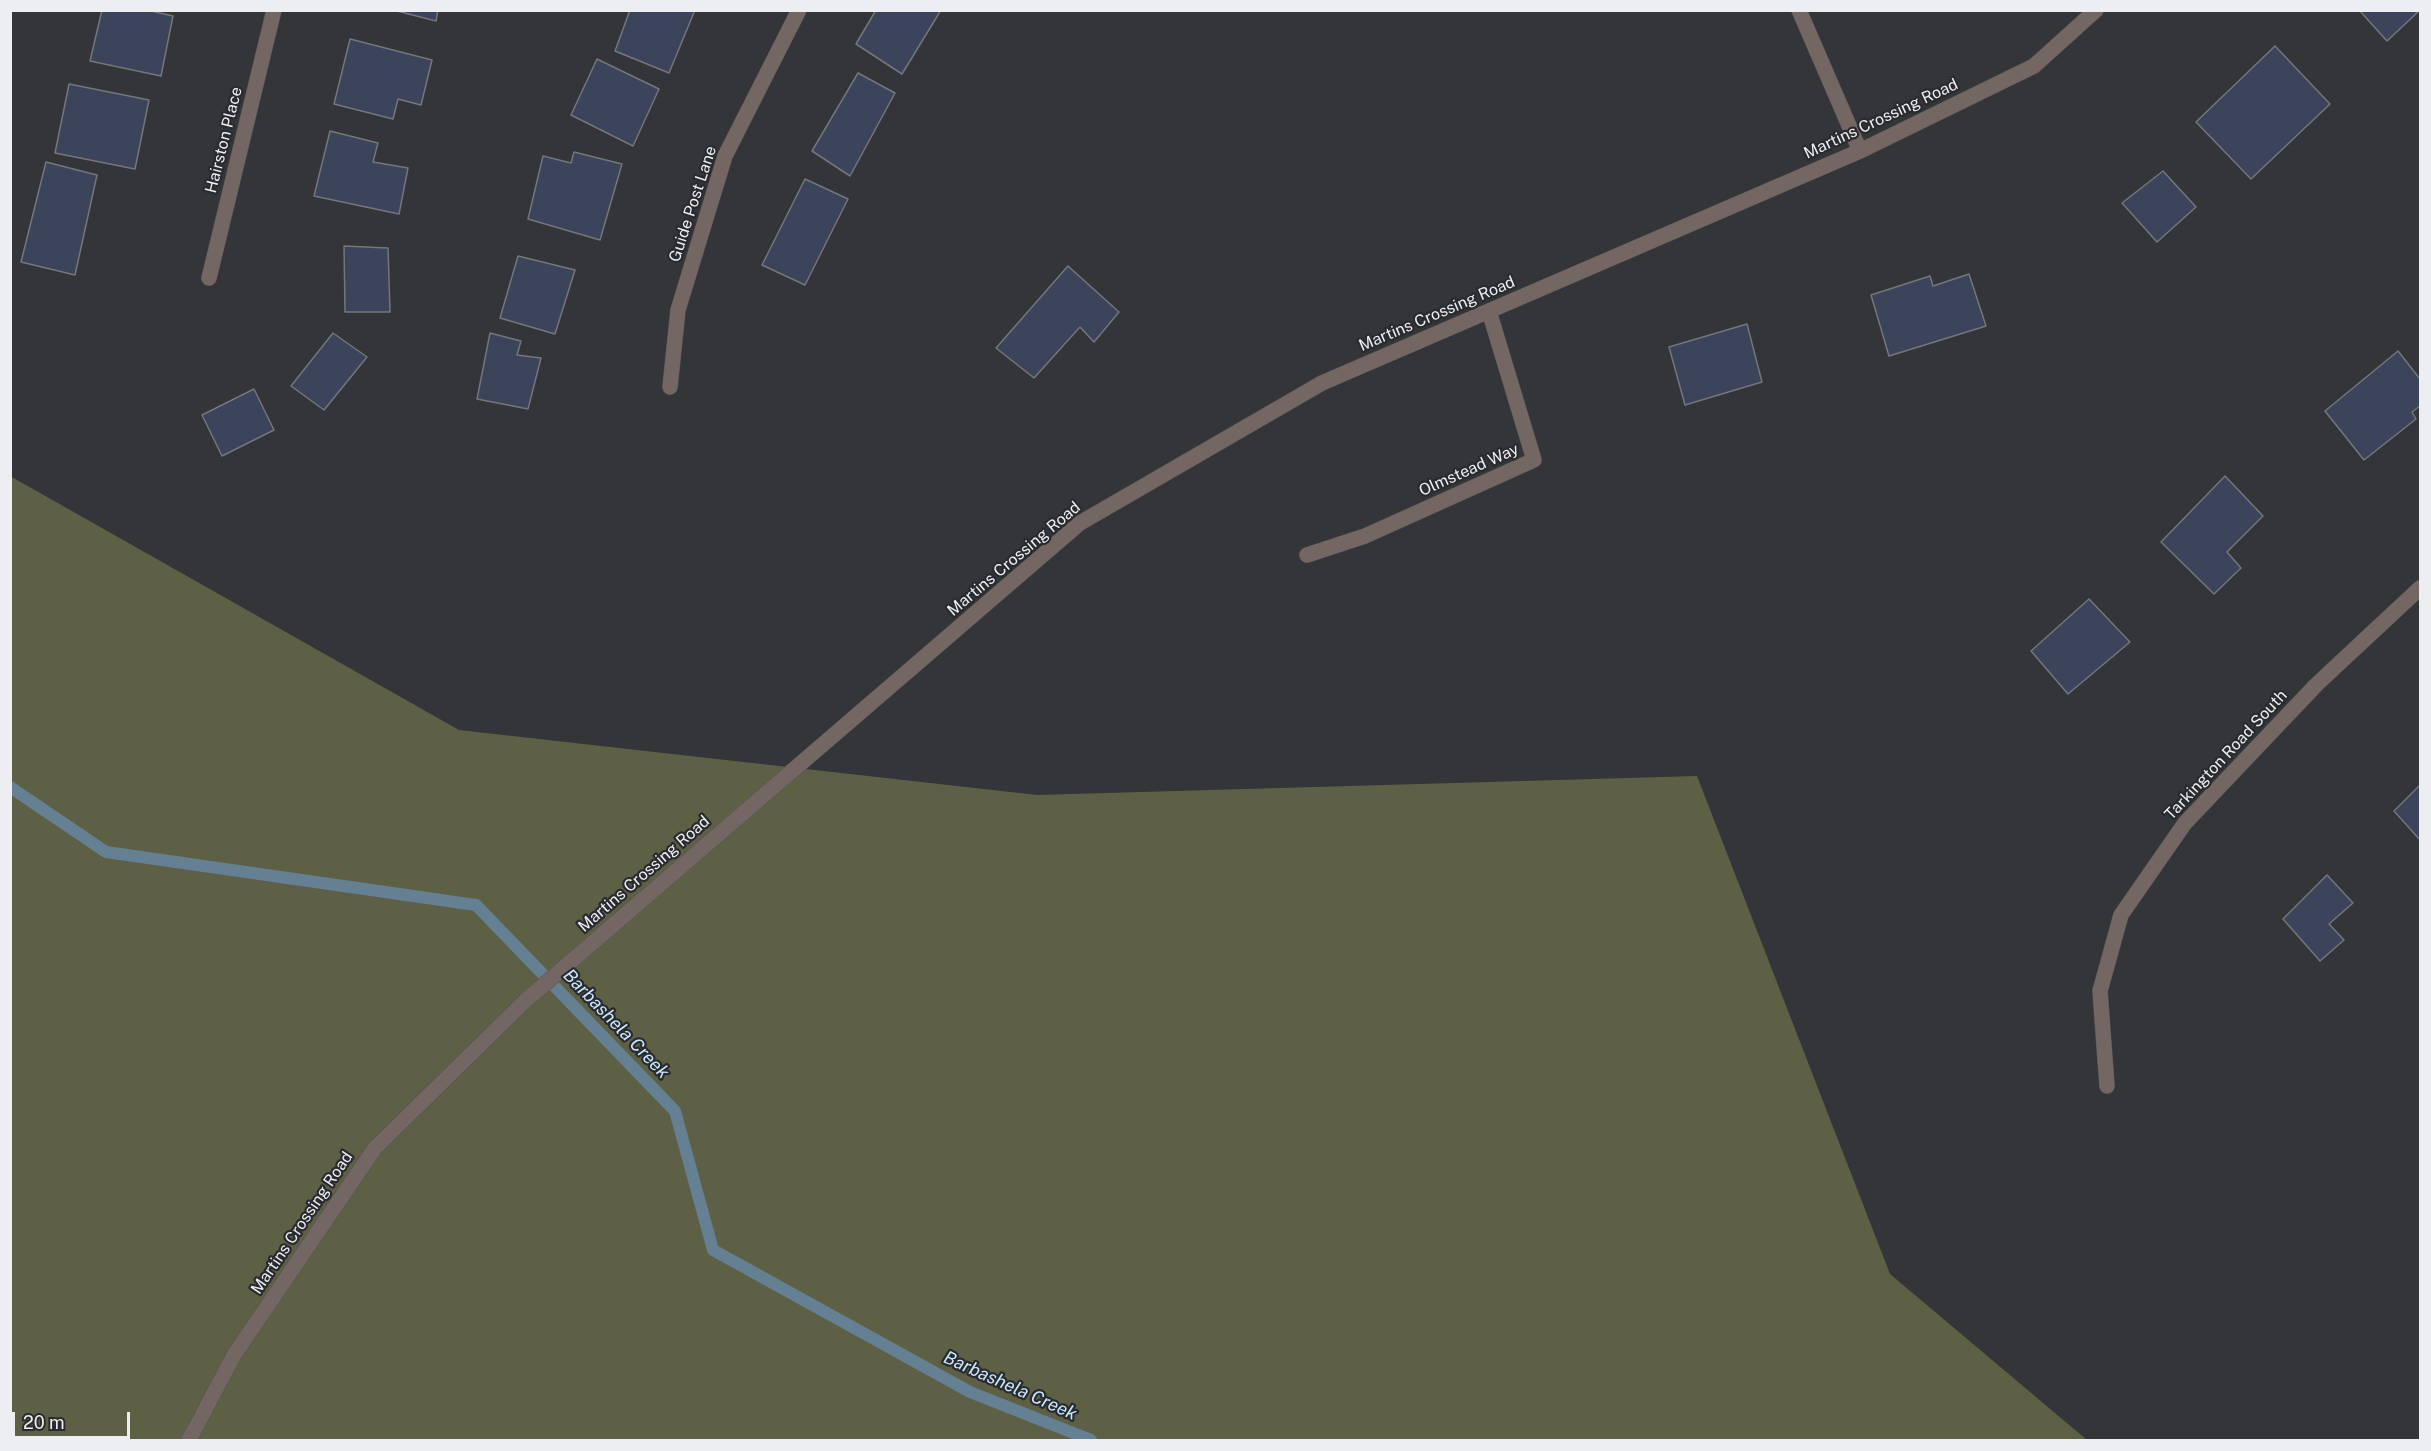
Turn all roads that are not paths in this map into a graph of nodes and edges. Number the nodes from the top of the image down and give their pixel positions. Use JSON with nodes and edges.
{"nodes":[{"id":1,"x":274,"y":10,"type":"edge"},
{"id":2,"x":799,"y":10,"type":"edge"},
{"id":3,"x":1799,"y":10,"type":"edge"},
{"id":4,"x":2096,"y":10,"type":"edge"},
{"id":5,"x":1860,"y":151,"type":"junction"},
{"id":6,"x":209,"y":278,"type":"dead end"},
{"id":7,"x":1489,"y":311,"type":"junction"},
{"id":8,"x":670,"y":387,"type":"dead end"},
{"id":9,"x":1307,"y":555,"type":"dead end"},
{"id":10,"x":2421,"y":588,"type":"edge"},
{"id":11,"x":2107,"y":1086,"type":"dead end"},
{"id":12,"x":189,"y":1440,"type":"edge"}],
"edges":[{"from":1,"to":6,"type":"street","name":"Hairston Place"},
{"from":2,"to":8,"type":"street","name":"Guide Post Lane"},
{"from":3,"to":5,"type":"street"},
{"from":4,"to":5,"type":"street","name":"Martins Crossing Road"},
{"from":5,"to":7,"type":"street","name":"Martins Crossing Road"},
{"from":7,"to":9,"type":"street","name":"Olmstead Way"},
{"from":7,"to":12,"type":"street","name":"Martins Crossing Road"},
{"from":10,"to":11,"type":"street","name":"Tarkington Road South"}]}
